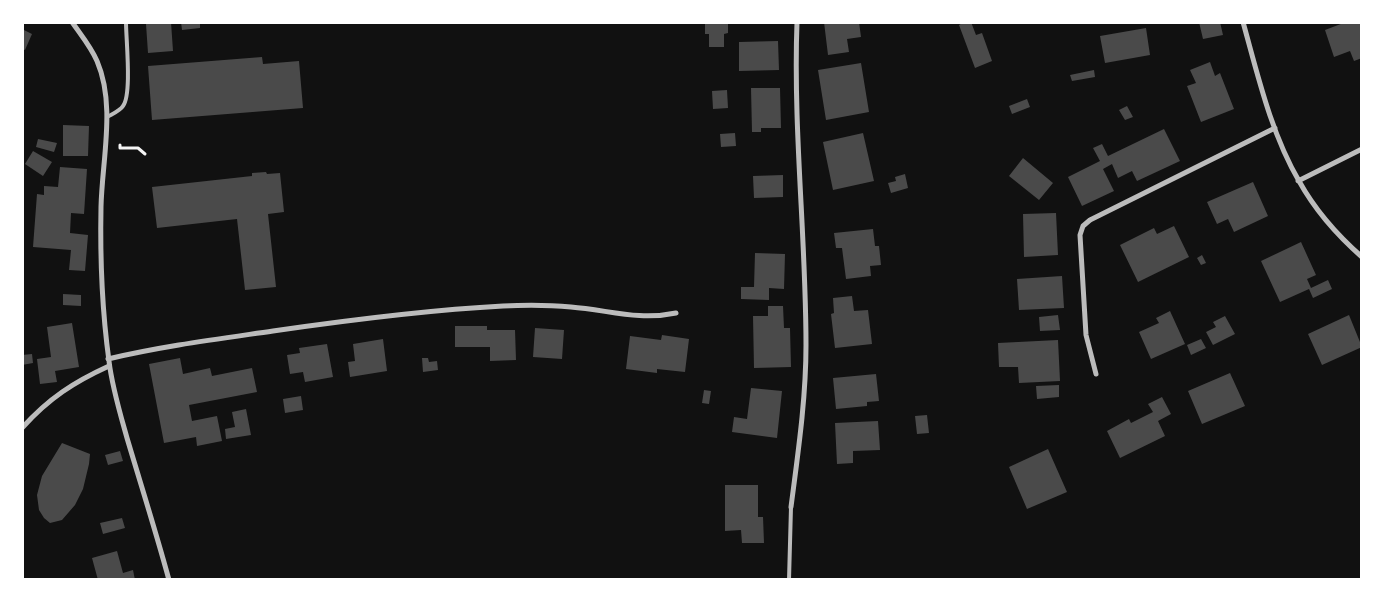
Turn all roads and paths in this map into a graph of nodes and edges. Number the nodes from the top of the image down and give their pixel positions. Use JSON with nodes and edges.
{"nodes":[{"id":1,"x":72,"y":22,"type":"edge"},
{"id":2,"x":126,"y":22,"type":"edge"},
{"id":3,"x":796,"y":22,"type":"edge"},
{"id":4,"x":1243,"y":22,"type":"edge"},
{"id":5,"x":107,"y":117,"type":"junction"},
{"id":6,"x":1275,"y":128,"type":"junction"},
{"id":7,"x":120,"y":138,"type":"dead end"},
{"id":8,"x":1362,"y":149,"type":"edge"},
{"id":9,"x":145,"y":154,"type":"dead end"},
{"id":10,"x":1298,"y":181,"type":"junction"},
{"id":11,"x":1362,"y":257,"type":"edge"},
{"id":12,"x":676,"y":313,"type":"dead end"},
{"id":13,"x":108,"y":359,"type":"junction"},
{"id":14,"x":109,"y":366,"type":"junction"},
{"id":15,"x":1096,"y":374,"type":"dead end"},
{"id":16,"x":22,"y":428,"type":"edge"},
{"id":17,"x":792,"y":507,"type":"joint"},
{"id":18,"x":168,"y":580,"type":"edge"},
{"id":19,"x":788,"y":580,"type":"edge"}],
"edges":[{"from":1,"to":5,"type":"street"},
{"from":2,"to":5,"type":"lane"},
{"from":3,"to":17,"type":"street"},
{"from":4,"to":6,"type":"street"},
{"from":5,"to":13,"type":"street"},
{"from":6,"to":10,"type":"street"},
{"from":6,"to":15,"type":"street"},
{"from":7,"to":9,"type":"path"},
{"from":8,"to":10,"type":"street"},
{"from":10,"to":11,"type":"street"},
{"from":12,"to":13,"type":"street"},
{"from":13,"to":14,"type":"street"},
{"from":14,"to":16,"type":"street"},
{"from":14,"to":18,"type":"street"},
{"from":17,"to":19,"type":"lane"}]}
